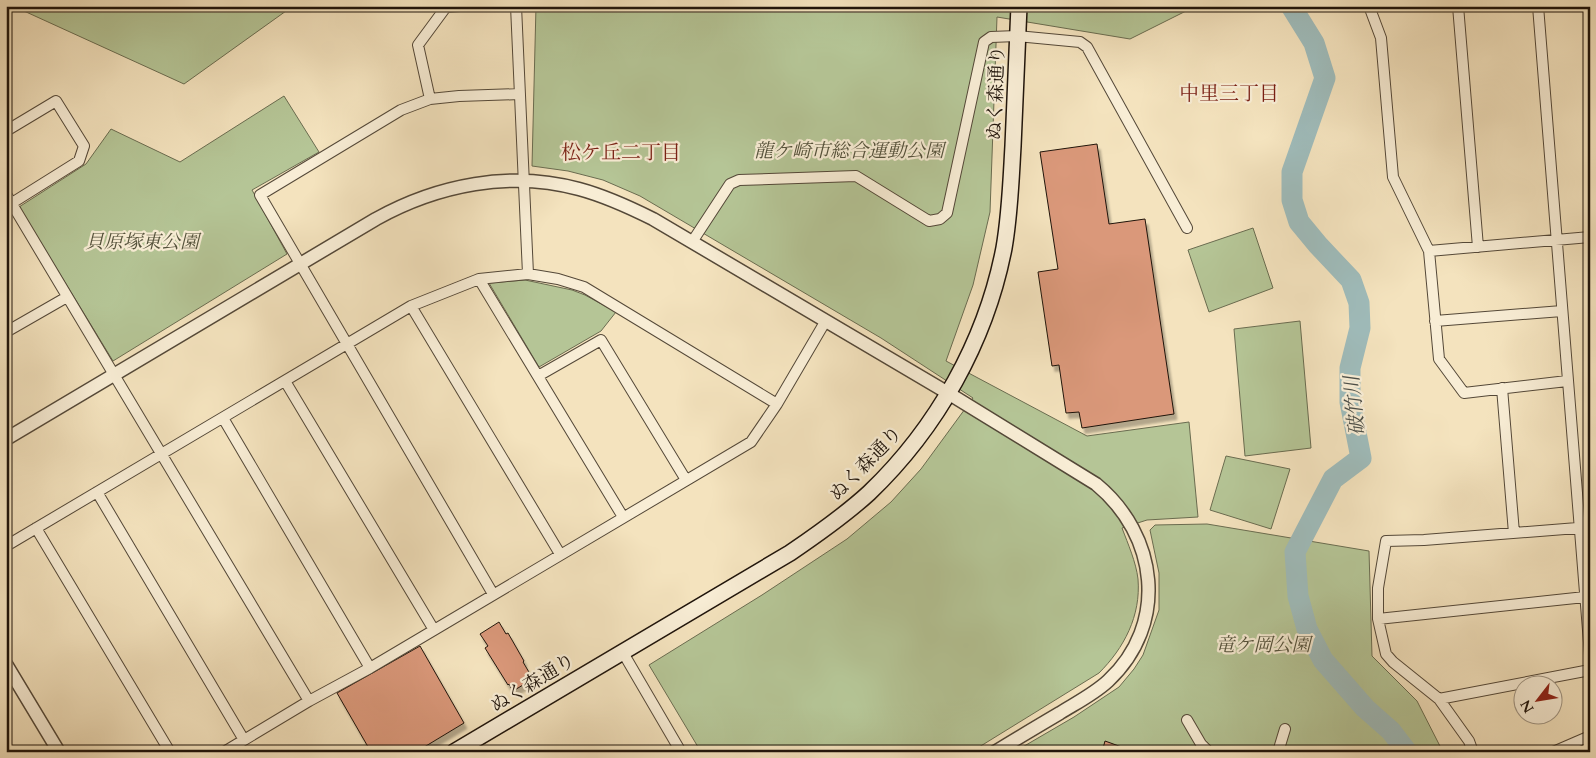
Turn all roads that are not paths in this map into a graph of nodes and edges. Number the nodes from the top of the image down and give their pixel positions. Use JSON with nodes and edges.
{"nodes":[{"id":1,"x":460,"y":6,"type":"edge"},
{"id":2,"x":516,"y":6,"type":"edge"},
{"id":3,"x":1019,"y":6,"type":"edge"},
{"id":4,"x":1369,"y":6,"type":"edge"},
{"id":5,"x":1458,"y":6,"type":"edge"},
{"id":6,"x":1538,"y":6,"type":"edge"},
{"id":7,"x":1017,"y":36,"type":"junction"},
{"id":8,"x":520,"y":94,"type":"junction"},
{"id":9,"x":430,"y":99,"type":"junction"},
{"id":10,"x":6,"y":131,"type":"edge"},
{"id":11,"x":524,"y":180,"type":"junction"},
{"id":12,"x":9,"y":199,"type":"edge"},
{"id":13,"x":1187,"y":228,"type":"dead end"},
{"id":14,"x":1590,"y":237,"type":"edge"},
{"id":15,"x":1556,"y":239,"type":"junction"},
{"id":16,"x":692,"y":242,"type":"junction"},
{"id":17,"x":1478,"y":247,"type":"junction"},
{"id":18,"x":1429,"y":252,"type":"junction"},
{"id":19,"x":300,"y":263,"type":"junction"},
{"id":20,"x":528,"y":274,"type":"junction"},
{"id":21,"x":480,"y":278,"type":"junction"},
{"id":22,"x":67,"y":297,"type":"junction"},
{"id":23,"x":410,"y":306,"type":"junction"},
{"id":24,"x":1562,"y":311,"type":"junction"},
{"id":25,"x":1435,"y":321,"type":"junction"},
{"id":26,"x":825,"y":322,"type":"junction"},
{"id":27,"x":6,"y":332,"type":"edge"},
{"id":28,"x":348,"y":343,"type":"junction"},
{"id":29,"x":113,"y":375,"type":"junction"},
{"id":30,"x":538,"y":376,"type":"junction"},
{"id":31,"x":285,"y":381,"type":"junction"},
{"id":32,"x":1568,"y":381,"type":"junction"},
{"id":33,"x":1502,"y":388,"type":"junction"},
{"id":34,"x":948,"y":393,"type":"junction"},
{"id":35,"x":777,"y":404,"type":"junction"},
{"id":36,"x":223,"y":418,"type":"junction"},
{"id":37,"x":6,"y":439,"type":"edge"},
{"id":38,"x":161,"y":454,"type":"junction"},
{"id":39,"x":686,"y":480,"type":"junction"},
{"id":40,"x":97,"y":492,"type":"junction"},
{"id":41,"x":623,"y":518,"type":"junction"},
{"id":42,"x":1585,"y":527,"type":"edge"},
{"id":43,"x":36,"y":528,"type":"junction"},
{"id":44,"x":1514,"y":533,"type":"junction"},
{"id":45,"x":6,"y":546,"type":"edge"},
{"id":46,"x":560,"y":554,"type":"junction"},
{"id":47,"x":493,"y":594,"type":"junction"},
{"id":48,"x":1585,"y":597,"type":"junction"},
{"id":49,"x":1378,"y":619,"type":"junction"},
{"id":50,"x":434,"y":630,"type":"junction"},
{"id":51,"x":622,"y":651,"type":"junction"},
{"id":52,"x":1590,"y":655,"type":"edge"},
{"id":53,"x":6,"y":664,"type":"edge"},
{"id":54,"x":370,"y":668,"type":"junction"},
{"id":55,"x":1590,"y":670,"type":"edge"},
{"id":56,"x":1439,"y":699,"type":"junction"},
{"id":57,"x":309,"y":701,"type":"junction"},
{"id":58,"x":1187,"y":720,"type":"dead end"},
{"id":59,"x":1285,"y":729,"type":"dead end"},
{"id":60,"x":1590,"y":736,"type":"edge"},
{"id":61,"x":244,"y":740,"type":"junction"},
{"id":62,"x":59,"y":752,"type":"edge"},
{"id":63,"x":170,"y":752,"type":"edge"},
{"id":64,"x":224,"y":752,"type":"edge"},
{"id":65,"x":454,"y":752,"type":"edge"},
{"id":66,"x":681,"y":752,"type":"edge"},
{"id":67,"x":995,"y":752,"type":"edge"},
{"id":68,"x":1209,"y":752,"type":"edge"},
{"id":69,"x":1278,"y":752,"type":"edge"},
{"id":70,"x":1473,"y":752,"type":"edge"},
{"id":71,"x":1553,"y":752,"type":"edge"}],
"edges":[{"from":1,"to":9,"type":"street"},
{"from":2,"to":8,"type":"street"},
{"from":3,"to":7,"type":"main road","name":"ぬく森通り"},
{"from":4,"to":18,"type":"street"},
{"from":5,"to":17,"type":"street"},
{"from":6,"to":15,"type":"street"},
{"from":7,"to":13,"type":"street"},
{"from":7,"to":16,"type":"street"},
{"from":7,"to":34,"type":"main road","name":"ぬく森通り"},
{"from":8,"to":9,"type":"street"},
{"from":8,"to":11,"type":"street"},
{"from":9,"to":19,"type":"street"},
{"from":10,"to":12,"type":"street"},
{"from":11,"to":16,"type":"street"},
{"from":11,"to":19,"type":"street"},
{"from":11,"to":20,"type":"street"},
{"from":12,"to":22,"type":"street"},
{"from":14,"to":15,"type":"street"},
{"from":15,"to":17,"type":"street"},
{"from":15,"to":24,"type":"street"},
{"from":16,"to":26,"type":"street"},
{"from":17,"to":18,"type":"street"},
{"from":18,"to":25,"type":"street"},
{"from":19,"to":28,"type":"street"},
{"from":19,"to":29,"type":"street"},
{"from":20,"to":21,"type":"street"},
{"from":20,"to":35,"type":"street"},
{"from":21,"to":23,"type":"street"},
{"from":21,"to":30,"type":"street"},
{"from":22,"to":27,"type":"street"},
{"from":22,"to":29,"type":"street"},
{"from":23,"to":28,"type":"street"},
{"from":23,"to":46,"type":"street"},
{"from":24,"to":25,"type":"street"},
{"from":24,"to":32,"type":"street"},
{"from":25,"to":33,"type":"street"},
{"from":26,"to":34,"type":"street"},
{"from":26,"to":35,"type":"street"},
{"from":28,"to":31,"type":"street"},
{"from":28,"to":47,"type":"street"},
{"from":29,"to":37,"type":"street"},
{"from":29,"to":38,"type":"street"},
{"from":30,"to":39,"type":"street"},
{"from":30,"to":41,"type":"street"},
{"from":31,"to":36,"type":"street"},
{"from":31,"to":50,"type":"street"},
{"from":32,"to":33,"type":"street"},
{"from":32,"to":42,"type":"street"},
{"from":33,"to":44,"type":"street"},
{"from":34,"to":51,"type":"main road","name":"ぬく森通り"},
{"from":34,"to":67,"type":"street"},
{"from":35,"to":39,"type":"street"},
{"from":36,"to":38,"type":"street"},
{"from":36,"to":54,"type":"street"},
{"from":38,"to":40,"type":"street"},
{"from":38,"to":57,"type":"street"},
{"from":39,"to":41,"type":"street"},
{"from":40,"to":43,"type":"street"},
{"from":40,"to":61,"type":"street"},
{"from":41,"to":46,"type":"street"},
{"from":42,"to":44,"type":"street"},
{"from":42,"to":48,"type":"street"},
{"from":43,"to":45,"type":"street"},
{"from":43,"to":63,"type":"street"},
{"from":44,"to":49,"type":"street"},
{"from":46,"to":47,"type":"street"},
{"from":47,"to":50,"type":"street"},
{"from":48,"to":49,"type":"street"},
{"from":48,"to":52,"type":"street"},
{"from":49,"to":56,"type":"street"},
{"from":50,"to":54,"type":"street"},
{"from":51,"to":65,"type":"main road","name":"ぬく森通り"},
{"from":51,"to":66,"type":"street"},
{"from":53,"to":62,"type":"street"},
{"from":54,"to":57,"type":"street"},
{"from":55,"to":56,"type":"street"},
{"from":56,"to":70,"type":"street"},
{"from":57,"to":61,"type":"street"},
{"from":58,"to":68,"type":"street"},
{"from":59,"to":69,"type":"street"},
{"from":60,"to":71,"type":"street"},
{"from":61,"to":64,"type":"street"}]}
